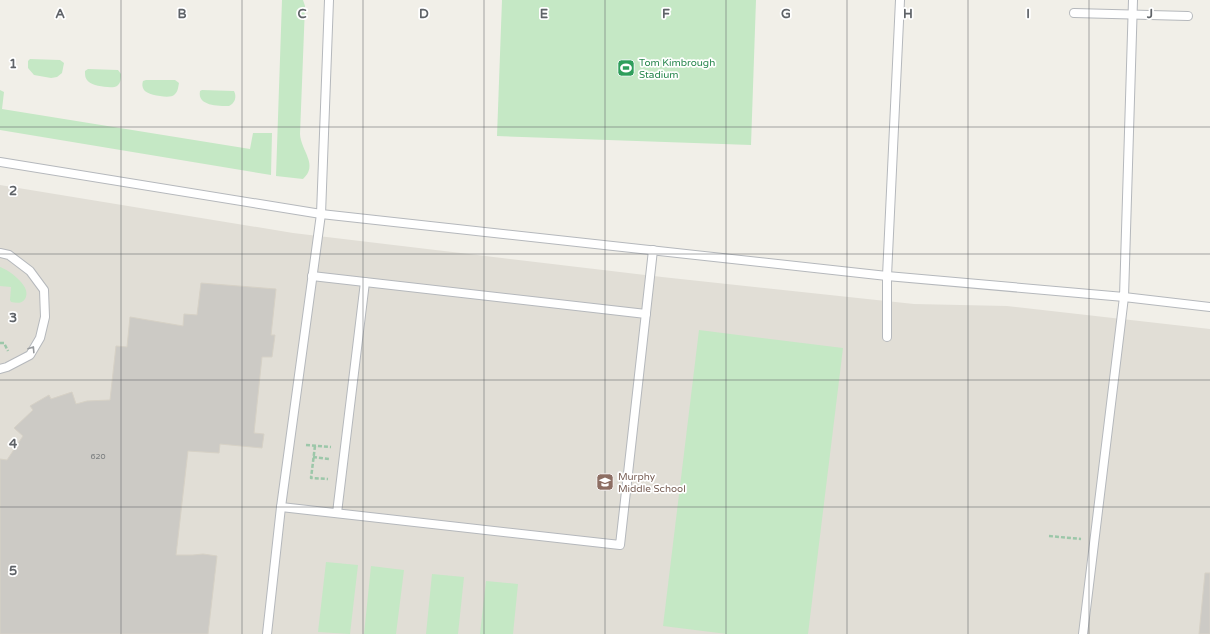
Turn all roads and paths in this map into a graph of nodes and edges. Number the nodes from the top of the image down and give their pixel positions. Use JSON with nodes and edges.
{"nodes":[{"id":1,"x":329,"y":0,"type":"edge"},
{"id":2,"x":900,"y":0,"type":"edge"},
{"id":3,"x":1133,"y":0,"type":"edge"},
{"id":4,"x":1074,"y":13,"type":"dead end"},
{"id":5,"x":1133,"y":15,"type":"junction"},
{"id":6,"x":1188,"y":16,"type":"dead end"},
{"id":7,"x":0,"y":162,"type":"edge"},
{"id":8,"x":321,"y":214,"type":"junction"},
{"id":9,"x":653,"y":250,"type":"junction"},
{"id":10,"x":0,"y":252,"type":"edge"},
{"id":11,"x":312,"y":276,"type":"junction"},
{"id":12,"x":887,"y":276,"type":"junction"},
{"id":13,"x":365,"y":282,"type":"junction"},
{"id":14,"x":1124,"y":297,"type":"junction"},
{"id":15,"x":1210,"y":307,"type":"edge"},
{"id":16,"x":646,"y":314,"type":"junction"},
{"id":17,"x":887,"y":337,"type":"dead end"},
{"id":18,"x":0,"y":343,"type":"edge"},
{"id":19,"x":8,"y":351,"type":"dead end"},
{"id":20,"x":0,"y":369,"type":"edge"},
{"id":21,"x":306,"y":445,"type":"dead end"},
{"id":22,"x":315,"y":446,"type":"junction"},
{"id":23,"x":333,"y":447,"type":"dead end"},
{"id":24,"x":313,"y":457,"type":"junction"},
{"id":25,"x":332,"y":459,"type":"dead end"},
{"id":26,"x":329,"y":479,"type":"dead end"},
{"id":27,"x":281,"y":507,"type":"junction"},
{"id":28,"x":337,"y":513,"type":"junction"},
{"id":29,"x":1049,"y":536,"type":"dead end"},
{"id":30,"x":1082,"y":540,"type":"dead end"},
{"id":31,"x":267,"y":634,"type":"edge"},
{"id":32,"x":1083,"y":634,"type":"edge"}],
"edges":[{"from":1,"to":8,"type":"lane"},
{"from":2,"to":12,"type":"lane"},
{"from":3,"to":5,"type":"lane"},
{"from":4,"to":5,"type":"lane"},
{"from":5,"to":6,"type":"lane"},
{"from":5,"to":14,"type":"lane"},
{"from":7,"to":8,"type":"lane"},
{"from":8,"to":9,"type":"lane"},
{"from":8,"to":11,"type":"lane"},
{"from":9,"to":12,"type":"lane"},
{"from":9,"to":16,"type":"lane"},
{"from":20,"to":10,"type":"lane","one_way":true},
{"from":11,"to":13,"type":"lane"},
{"from":11,"to":27,"type":"lane"},
{"from":12,"to":14,"type":"lane"},
{"from":12,"to":17,"type":"lane"},
{"from":13,"to":16,"type":"lane"},
{"from":13,"to":28,"type":"lane"},
{"from":14,"to":15,"type":"lane"},
{"from":14,"to":32,"type":"lane"},
{"from":16,"to":28,"type":"lane"},
{"from":18,"to":19,"type":"path"},
{"from":21,"to":22,"type":"path"},
{"from":22,"to":23,"type":"path"},
{"from":22,"to":24,"type":"path"},
{"from":24,"to":25,"type":"path"},
{"from":24,"to":26,"type":"path"},
{"from":27,"to":28,"type":"lane"},
{"from":27,"to":31,"type":"lane"},
{"from":29,"to":30,"type":"path"}]}
